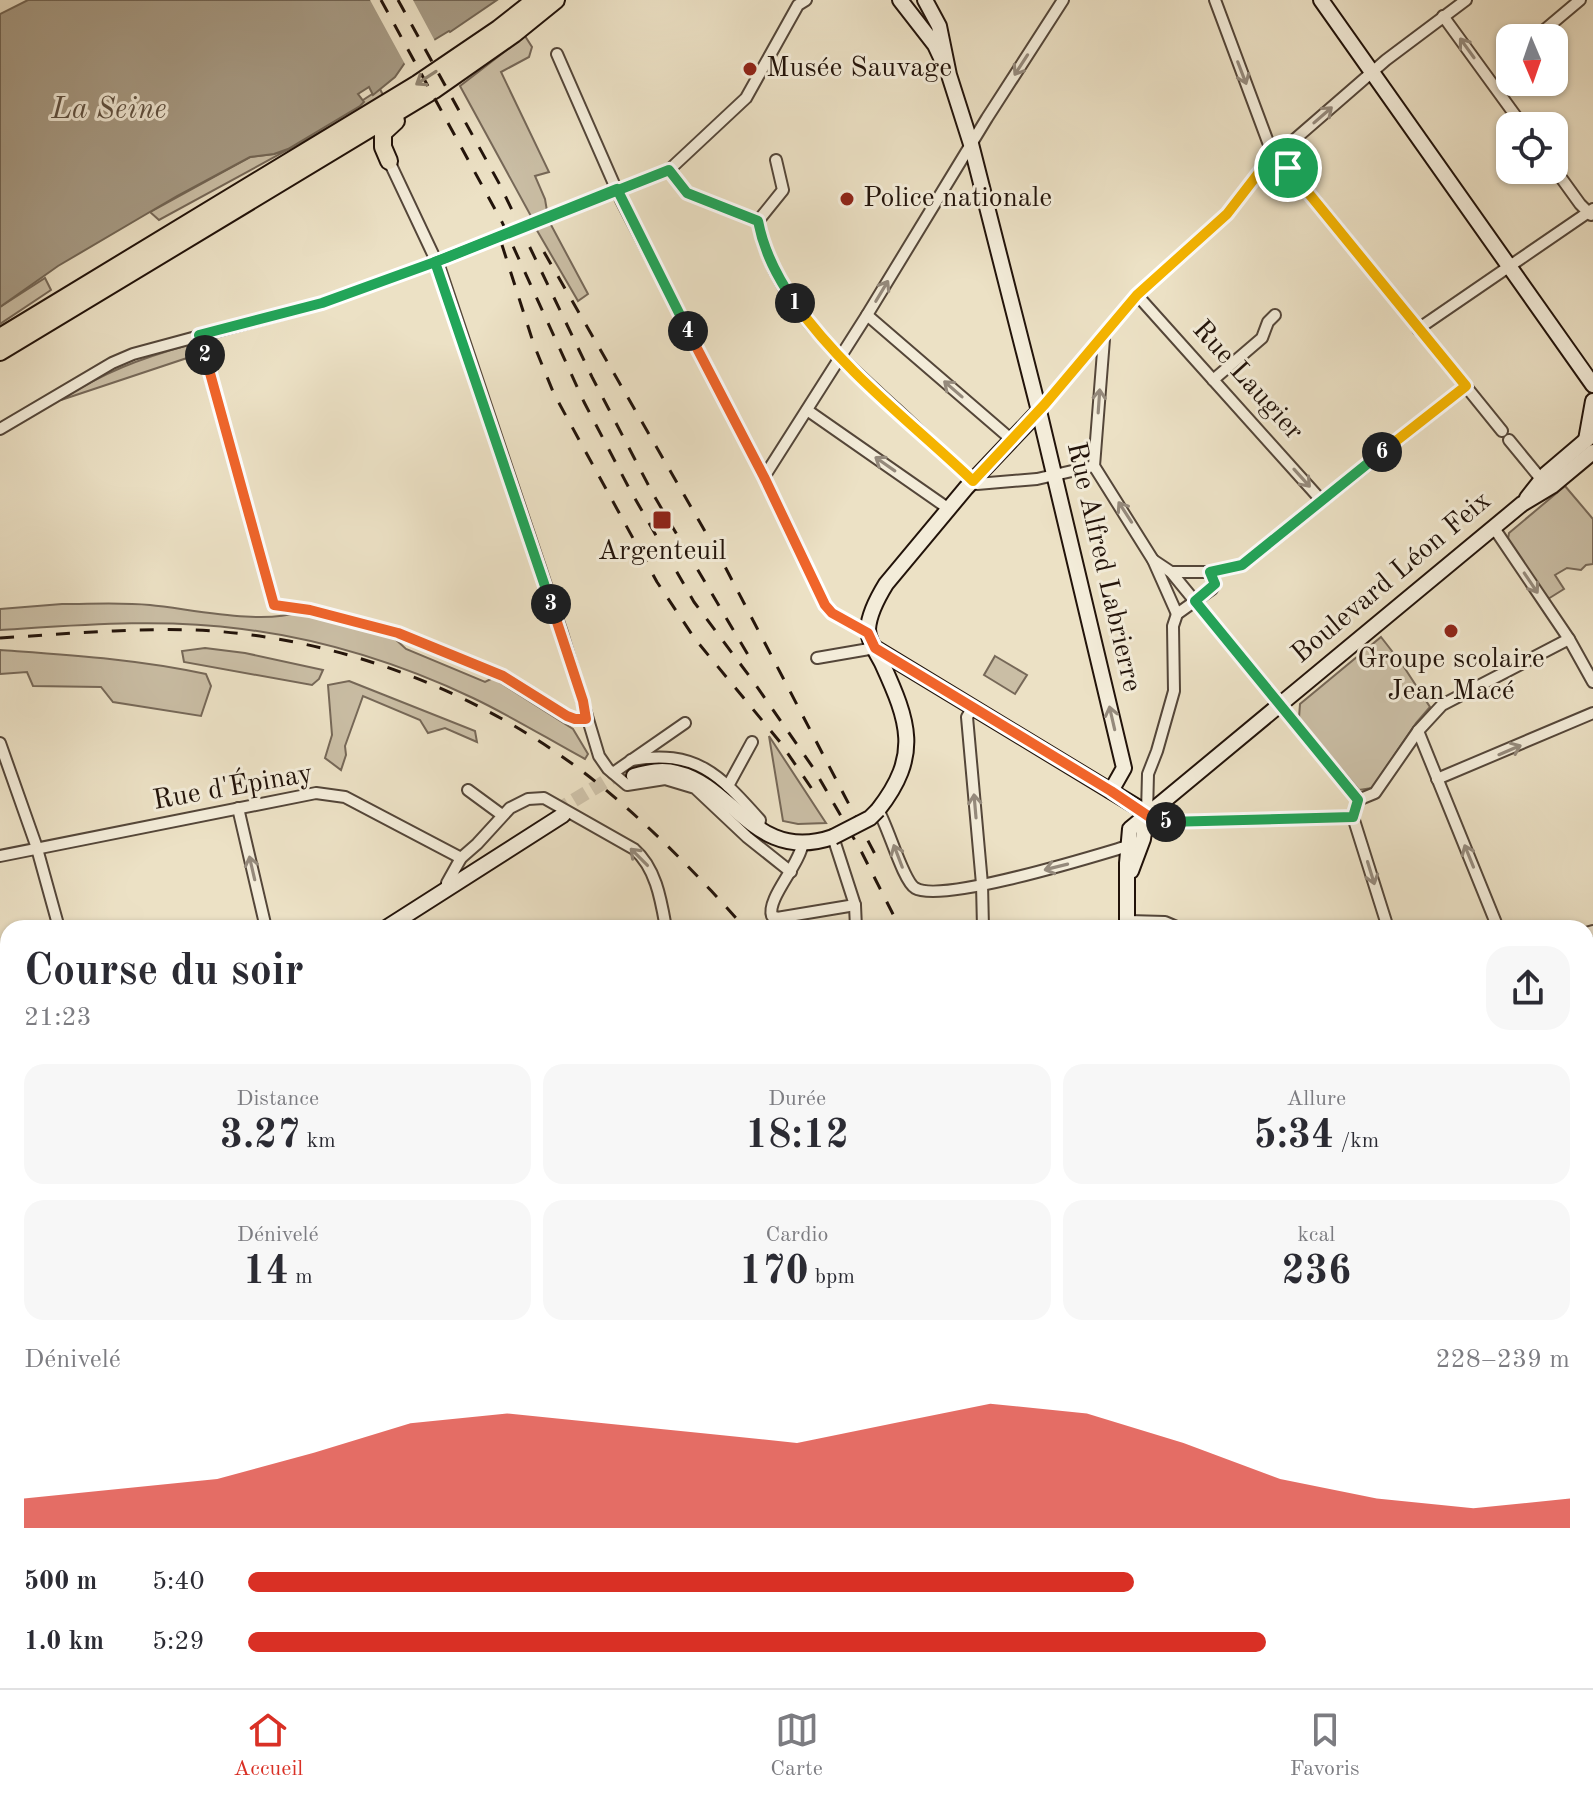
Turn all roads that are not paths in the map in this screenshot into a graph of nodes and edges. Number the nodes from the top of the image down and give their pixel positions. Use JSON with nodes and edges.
{"nodes":[{"id":1,"x":535,"y":0,"type":"edge"},
{"id":2,"x":556,"y":0,"type":"edge"},
{"id":3,"x":806,"y":0,"type":"edge"},
{"id":4,"x":900,"y":0,"type":"edge"},
{"id":5,"x":925,"y":0,"type":"edge"},
{"id":6,"x":1062,"y":0,"type":"edge"},
{"id":7,"x":1215,"y":0,"type":"edge"},
{"id":8,"x":1321,"y":0,"type":"edge"},
{"id":9,"x":1466,"y":0,"type":"edge"},
{"id":10,"x":1580,"y":0,"type":"edge"},
{"id":11,"x":1443,"y":16,"type":"junction"},
{"id":12,"x":1551,"y":24,"type":"edge"},
{"id":13,"x":557,"y":54,"type":"dead end"},
{"id":14,"x":1372,"y":72,"type":"junction"},
{"id":15,"x":949,"y":75,"type":"junction"},
{"id":16,"x":434,"y":90,"type":"junction"},
{"id":17,"x":1513,"y":112,"type":"edge"},
{"id":18,"x":971,"y":144,"type":"junction"},
{"id":19,"x":339,"y":147,"type":"junction"},
{"id":20,"x":386,"y":154,"type":"junction"},
{"id":21,"x":1277,"y":155,"type":"junction"},
{"id":22,"x":776,"y":160,"type":"dead end"},
{"id":23,"x":669,"y":170,"type":"junction"},
{"id":24,"x":1567,"y":184,"type":"edge"},
{"id":25,"x":617,"y":189,"type":"junction"},
{"id":26,"x":1591,"y":212,"type":"edge"},
{"id":27,"x":758,"y":221,"type":"junction"},
{"id":28,"x":435,"y":262,"type":"junction"},
{"id":29,"x":1509,"y":267,"type":"junction"},
{"id":30,"x":1137,"y":295,"type":"junction"},
{"id":31,"x":867,"y":315,"type":"junction"},
{"id":32,"x":1275,"y":315,"type":"dead end"},
{"id":33,"x":1418,"y":329,"type":"junction"},
{"id":34,"x":199,"y":335,"type":"junction"},
{"id":35,"x":0,"y":337,"type":"edge"},
{"id":36,"x":1104,"y":337,"type":"junction"},
{"id":37,"x":0,"y":352,"type":"edge"},
{"id":38,"x":840,"y":357,"type":"junction"},
{"id":39,"x":1213,"y":380,"type":"junction"},
{"id":40,"x":1593,"y":385,"type":"edge"},
{"id":41,"x":1466,"y":386,"type":"junction"},
{"id":42,"x":1593,"y":401,"type":"edge"},
{"id":43,"x":807,"y":410,"type":"junction"},
{"id":44,"x":1039,"y":411,"type":"junction"},
{"id":45,"x":0,"y":429,"type":"edge"},
{"id":46,"x":1012,"y":440,"type":"junction"},
{"id":47,"x":1591,"y":442,"type":"edge"},
{"id":48,"x":1094,"y":466,"type":"junction"},
{"id":49,"x":1054,"y":475,"type":"junction"},
{"id":50,"x":764,"y":477,"type":"junction"},
{"id":51,"x":1541,"y":479,"type":"junction"},
{"id":52,"x":973,"y":481,"type":"junction"},
{"id":53,"x":1321,"y":500,"type":"junction"},
{"id":54,"x":1522,"y":504,"type":"junction"},
{"id":55,"x":949,"y":509,"type":"junction"},
{"id":56,"x":1494,"y":528,"type":"junction"},
{"id":57,"x":1153,"y":560,"type":"junction"},
{"id":58,"x":1171,"y":572,"type":"junction"},
{"id":59,"x":1210,"y":572,"type":"junction"},
{"id":60,"x":1195,"y":601,"type":"junction"},
{"id":61,"x":1177,"y":614,"type":"junction"},
{"id":62,"x":868,"y":633,"type":"junction"},
{"id":63,"x":1569,"y":639,"type":"junction"},
{"id":64,"x":875,"y":648,"type":"junction"},
{"id":65,"x":817,"y":658,"type":"dead end"},
{"id":66,"x":908,"y":667,"type":"junction"},
{"id":67,"x":889,"y":678,"type":"junction"},
{"id":68,"x":1593,"y":682,"type":"edge"},
{"id":69,"x":1281,"y":703,"type":"junction"},
{"id":70,"x":973,"y":707,"type":"junction"},
{"id":71,"x":1593,"y":713,"type":"edge"},
{"id":72,"x":586,"y":719,"type":"junction"},
{"id":73,"x":685,"y":723,"type":"dead end"},
{"id":74,"x":1418,"y":731,"type":"junction"},
{"id":75,"x":752,"y":742,"type":"dead end"},
{"id":76,"x":0,"y":743,"type":"edge"},
{"id":77,"x":632,"y":769,"type":"junction"},
{"id":78,"x":613,"y":773,"type":"junction"},
{"id":79,"x":1437,"y":779,"type":"junction"},
{"id":80,"x":728,"y":786,"type":"junction"},
{"id":81,"x":468,"y":790,"type":"dead end"},
{"id":82,"x":1111,"y":791,"type":"junction"},
{"id":83,"x":1358,"y":800,"type":"junction"},
{"id":84,"x":238,"y":808,"type":"junction"},
{"id":85,"x":878,"y":810,"type":"junction"},
{"id":86,"x":1147,"y":813,"type":"junction"},
{"id":87,"x":502,"y":815,"type":"junction"},
{"id":88,"x":1353,"y":817,"type":"junction"},
{"id":89,"x":759,"y":826,"type":"junction"},
{"id":90,"x":776,"y":837,"type":"junction"},
{"id":91,"x":833,"y":837,"type":"junction"},
{"id":92,"x":803,"y":842,"type":"junction"},
{"id":93,"x":1128,"y":846,"type":"junction"},
{"id":94,"x":37,"y":850,"type":"junction"},
{"id":95,"x":0,"y":856,"type":"edge"},
{"id":96,"x":461,"y":858,"type":"junction"},
{"id":97,"x":791,"y":872,"type":"junction"},
{"id":98,"x":1129,"y":876,"type":"junction"},
{"id":99,"x":447,"y":883,"type":"junction"},
{"id":100,"x":982,"y":884,"type":"junction"},
{"id":101,"x":426,"y":901,"type":"junction"},
{"id":102,"x":855,"y":905,"type":"junction"},
{"id":103,"x":57,"y":920,"type":"edge"},
{"id":104,"x":264,"y":920,"type":"edge"},
{"id":105,"x":398,"y":920,"type":"edge"},
{"id":106,"x":664,"y":920,"type":"edge"},
{"id":107,"x":856,"y":920,"type":"edge"},
{"id":108,"x":983,"y":920,"type":"edge"},
{"id":109,"x":1127,"y":920,"type":"edge"},
{"id":110,"x":1385,"y":920,"type":"edge"},
{"id":111,"x":1495,"y":920,"type":"edge"}],
"edges":[{"from":1,"to":35,"type":"main road","one_way":true},
{"from":2,"to":16,"type":"main road"},
{"from":3,"to":23,"type":"street"},
{"from":4,"to":15,"type":"main road","name":"Rue Alfred Labrierre"},
{"from":5,"to":15,"type":"main road","name":"Rue Alfred Labrierre"},
{"from":6,"to":18,"type":"street","one_way":true},
{"from":7,"to":21,"type":"street","one_way":true},
{"from":8,"to":14,"type":"main road"},
{"from":9,"to":11,"type":"street"},
{"from":10,"to":12,"type":"street"},
{"from":11,"to":14,"type":"street"},
{"from":17,"to":11,"type":"street","one_way":true},
{"from":13,"to":25,"type":"street"},
{"from":21,"to":14,"type":"street","one_way":true},
{"from":14,"to":29,"type":"main road"},
{"from":15,"to":18,"type":"main road","name":"Rue Alfred Labrierre"},
{"from":16,"to":19,"type":"main road"},
{"from":16,"to":20,"type":"main road"},
{"from":31,"to":18,"type":"street","one_way":true},
{"from":18,"to":44,"type":"main road","name":"Rue Alfred Labrierre"},
{"from":19,"to":20,"type":"main road"},
{"from":19,"to":37,"type":"main road"},
{"from":20,"to":28,"type":"street"},
{"from":21,"to":30,"type":"street"},
{"from":21,"to":33,"type":"street"},
{"from":22,"to":27,"type":"street"},
{"from":23,"to":25,"type":"street"},
{"from":23,"to":27,"type":"street"},
{"from":24,"to":26,"type":"street"},
{"from":25,"to":28,"type":"street"},
{"from":25,"to":50,"type":"street"},
{"from":26,"to":29,"type":"street"},
{"from":27,"to":38,"type":"street"},
{"from":28,"to":34,"type":"street"},
{"from":28,"to":72,"type":"street"},
{"from":29,"to":33,"type":"street"},
{"from":29,"to":40,"type":"main road"},
{"from":30,"to":36,"type":"street"},
{"from":30,"to":39,"type":"street","name":"Rue Laugier"},
{"from":31,"to":38,"type":"street"},
{"from":46,"to":31,"type":"street","one_way":true},
{"from":32,"to":39,"type":"street"},
{"from":33,"to":41,"type":"street"},
{"from":34,"to":45,"type":"street"},
{"from":34,"to":72,"type":"street"},
{"from":36,"to":44,"type":"street"},
{"from":48,"to":36,"type":"street","one_way":true},
{"from":38,"to":43,"type":"street"},
{"from":38,"to":52,"type":"street"},
{"from":39,"to":53,"type":"street","name":"Rue Laugier","one_way":true},
{"from":41,"to":51,"type":"street"},
{"from":41,"to":53,"type":"street"},
{"from":42,"to":47,"type":"main road"},
{"from":43,"to":50,"type":"street"},
{"from":55,"to":43,"type":"street","one_way":true},
{"from":44,"to":46,"type":"main road"},
{"from":44,"to":49,"type":"main road","name":"Rue Alfred Labrierre"},
{"from":46,"to":52,"type":"main road"},
{"from":47,"to":51,"type":"main road","name":"Boulevard Léon Feix"},
{"from":47,"to":54,"type":"main road","name":"Boulevard Léon Feix"},
{"from":48,"to":49,"type":"street"},
{"from":57,"to":48,"type":"street","one_way":true},
{"from":49,"to":52,"type":"street"},
{"from":82,"to":49,"type":"main road","name":"Rue Alfred Labrierre","one_way":true},
{"from":50,"to":62,"type":"street"},
{"from":51,"to":54,"type":"main road","name":"Boulevard Léon Feix"},
{"from":52,"to":55,"type":"main road"},
{"from":53,"to":59,"type":"street"},
{"from":54,"to":56,"type":"main road","name":"Boulevard Léon Feix"},
{"from":55,"to":62,"type":"main road"},
{"from":56,"to":63,"type":"street","one_way":true},
{"from":56,"to":69,"type":"main road","name":"Boulevard Léon Feix"},
{"from":57,"to":58,"type":"street"},
{"from":57,"to":61,"type":"street"},
{"from":58,"to":59,"type":"street"},
{"from":58,"to":60,"type":"street"},
{"from":59,"to":60,"type":"street"},
{"from":60,"to":61,"type":"street"},
{"from":60,"to":69,"type":"street"},
{"from":61,"to":86,"type":"street"},
{"from":62,"to":64,"type":"main road"},
{"from":63,"to":68,"type":"street"},
{"from":63,"to":74,"type":"street"},
{"from":64,"to":65,"type":"street"},
{"from":64,"to":66,"type":"main road"},
{"from":64,"to":67,"type":"main road"},
{"from":66,"to":67,"type":"main road"},
{"from":66,"to":70,"type":"main road"},
{"from":67,"to":85,"type":"main road"},
{"from":69,"to":83,"type":"street"},
{"from":69,"to":86,"type":"main road","name":"Boulevard Léon Feix"},
{"from":70,"to":82,"type":"main road"},
{"from":100,"to":70,"type":"street","one_way":true},
{"from":79,"to":71,"type":"street","one_way":true},
{"from":72,"to":78,"type":"street"},
{"from":73,"to":77,"type":"street"},
{"from":74,"to":79,"type":"street"},
{"from":74,"to":83,"type":"street"},
{"from":75,"to":80,"type":"street"},
{"from":76,"to":94,"type":"street"},
{"from":77,"to":78,"type":"street"},
{"from":77,"to":80,"type":"street"},
{"from":77,"to":89,"type":"main road"},
{"from":77,"to":90,"type":"main road"},
{"from":78,"to":97,"type":"street"},
{"from":111,"to":79,"type":"street","one_way":true},
{"from":80,"to":89,"type":"street"},
{"from":81,"to":87,"type":"street"},
{"from":82,"to":86,"type":"main road"},
{"from":83,"to":88,"type":"street"},
{"from":84,"to":94,"type":"street","name":"Rue d'Épinay"},
{"from":84,"to":96,"type":"street","name":"Rue d'Épinay"},
{"from":104,"to":84,"type":"street","one_way":true},
{"from":85,"to":91,"type":"main road","bridge":true},
{"from":100,"to":85,"type":"street","one_way":true},
{"from":86,"to":88,"type":"street"},
{"from":86,"to":93,"type":"main road"},
{"from":86,"to":98,"type":"main road"},
{"from":87,"to":96,"type":"street"},
{"from":106,"to":87,"type":"street","one_way":true},
{"from":88,"to":110,"type":"street","one_way":true},
{"from":89,"to":90,"type":"main road"},
{"from":90,"to":92,"type":"main road"},
{"from":91,"to":92,"type":"main road"},
{"from":91,"to":102,"type":"street"},
{"from":92,"to":97,"type":"street"},
{"from":93,"to":98,"type":"main road"},
{"from":93,"to":100,"type":"street","one_way":true},
{"from":94,"to":95,"type":"street","name":"Rue d'Épinay"},
{"from":94,"to":103,"type":"street"},
{"from":96,"to":99,"type":"street"},
{"from":97,"to":102,"type":"street"},
{"from":98,"to":109,"type":"main road"},
{"from":99,"to":101,"type":"main road"},
{"from":99,"to":101,"type":"main road"},
{"from":100,"to":108,"type":"street"},
{"from":101,"to":105,"type":"main road"},
{"from":102,"to":107,"type":"street"}]}
